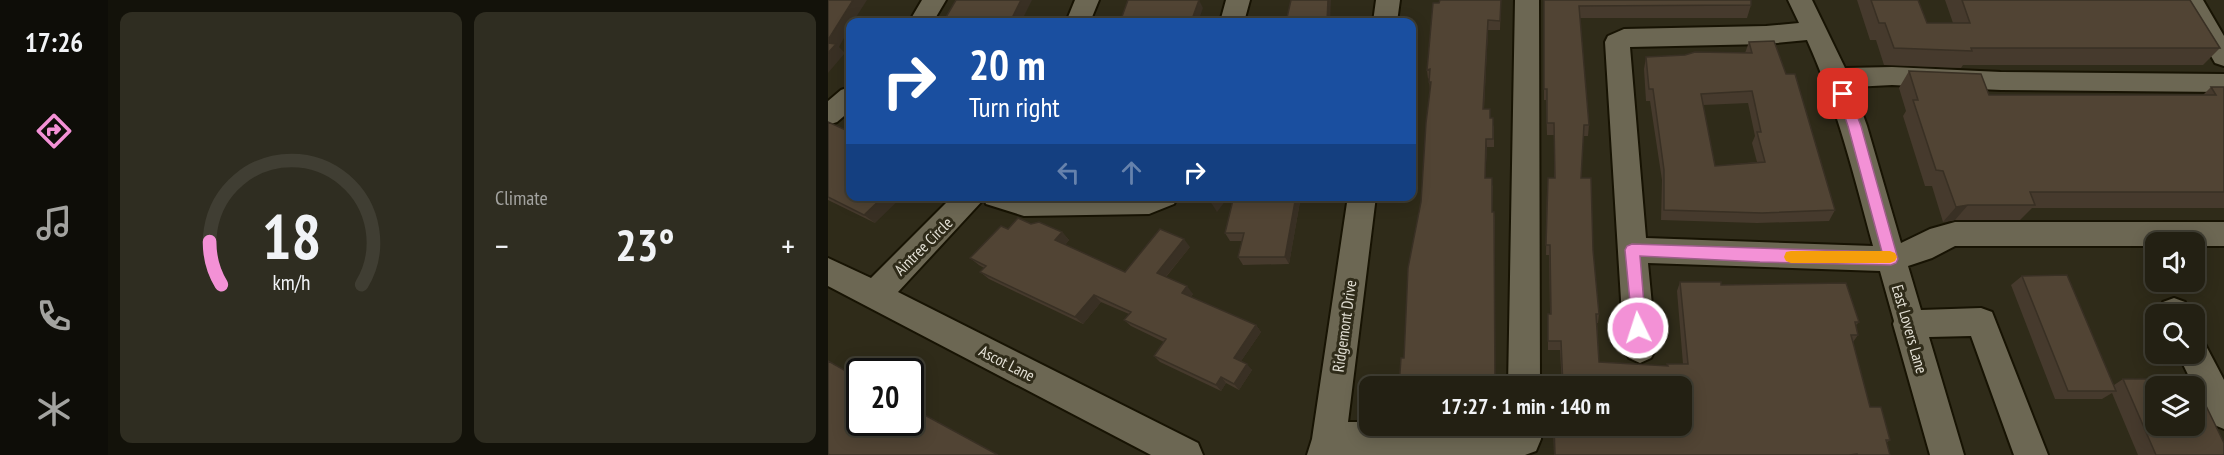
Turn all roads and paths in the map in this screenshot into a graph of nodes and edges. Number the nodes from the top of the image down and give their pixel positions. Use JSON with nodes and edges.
{"nodes":[{"id":1,"x":934,"y":0,"type":"edge"},
{"id":2,"x":1087,"y":0,"type":"edge"},
{"id":3,"x":1238,"y":0,"type":"edge"},
{"id":4,"x":1388,"y":0,"type":"edge"},
{"id":5,"x":1527,"y":0,"type":"edge"},
{"id":6,"x":1800,"y":0,"type":"edge"},
{"id":7,"x":2191,"y":0,"type":"edge"},
{"id":8,"x":923,"y":18,"type":"edge"},
{"id":9,"x":1080,"y":18,"type":"edge"},
{"id":10,"x":1233,"y":18,"type":"edge"},
{"id":11,"x":1386,"y":18,"type":"edge"},
{"id":12,"x":1816,"y":30,"type":"junction"},
{"id":13,"x":2224,"y":57,"type":"edge"},
{"id":14,"x":1837,"y":78,"type":"junction"},
{"id":15,"x":2224,"y":83,"type":"edge"},
{"id":16,"x":846,"y":100,"type":"edge"},
{"id":17,"x":828,"y":115,"type":"edge"},
{"id":18,"x":966,"y":201,"type":"edge"},
{"id":19,"x":1014,"y":201,"type":"edge"},
{"id":20,"x":1152,"y":201,"type":"edge"},
{"id":21,"x":1361,"y":201,"type":"edge"},
{"id":22,"x":2224,"y":234,"type":"edge"},
{"id":23,"x":1632,"y":250,"type":"junction"},
{"id":24,"x":1891,"y":259,"type":"junction"},
{"id":25,"x":828,"y":271,"type":"edge"},
{"id":26,"x":875,"y":295,"type":"junction"},
{"id":27,"x":1908,"y":324,"type":"junction"},
{"id":28,"x":1640,"y":348,"type":"dead end"},
{"id":29,"x":2199,"y":364,"type":"edge"},
{"id":30,"x":1524,"y":376,"type":"edge"},
{"id":31,"x":2224,"y":413,"type":"edge"},
{"id":32,"x":1524,"y":436,"type":"edge"},
{"id":33,"x":1326,"y":447,"type":"edge"},
{"id":34,"x":1186,"y":455,"type":"edge"},
{"id":35,"x":1947,"y":455,"type":"edge"},
{"id":36,"x":2031,"y":455,"type":"edge"}],
"edges":[{"from":1,"to":8,"type":"street"},
{"from":2,"to":9,"type":"street"},
{"from":3,"to":10,"type":"street"},
{"from":4,"to":11,"type":"street"},
{"from":5,"to":30,"type":"street"},
{"from":6,"to":12,"type":"street","name":"East Lovers Lane"},
{"from":7,"to":13,"type":"street"},
{"from":12,"to":14,"type":"street","name":"East Lovers Lane"},
{"from":12,"to":23,"type":"street"},
{"from":14,"to":15,"type":"street"},
{"from":14,"to":24,"type":"street","name":"East Lovers Lane"},
{"from":16,"to":17,"type":"street"},
{"from":18,"to":26,"type":"street","name":"Aintree Circle"},
{"from":19,"to":20,"type":"street"},
{"from":21,"to":33,"type":"street","name":"Ridgemont Drive"},
{"from":22,"to":24,"type":"street"},
{"from":23,"to":24,"type":"street"},
{"from":23,"to":28,"type":"street"},
{"from":24,"to":27,"type":"street","name":"East Lovers Lane"},
{"from":25,"to":26,"type":"street","name":"Ascot Lane"},
{"from":26,"to":34,"type":"street","name":"Ascot Lane"},
{"from":27,"to":35,"type":"street","name":"East Lovers Lane"},
{"from":27,"to":36,"type":"street"},
{"from":29,"to":31,"type":"street"},
{"from":32,"to":33,"type":"street"}]}
